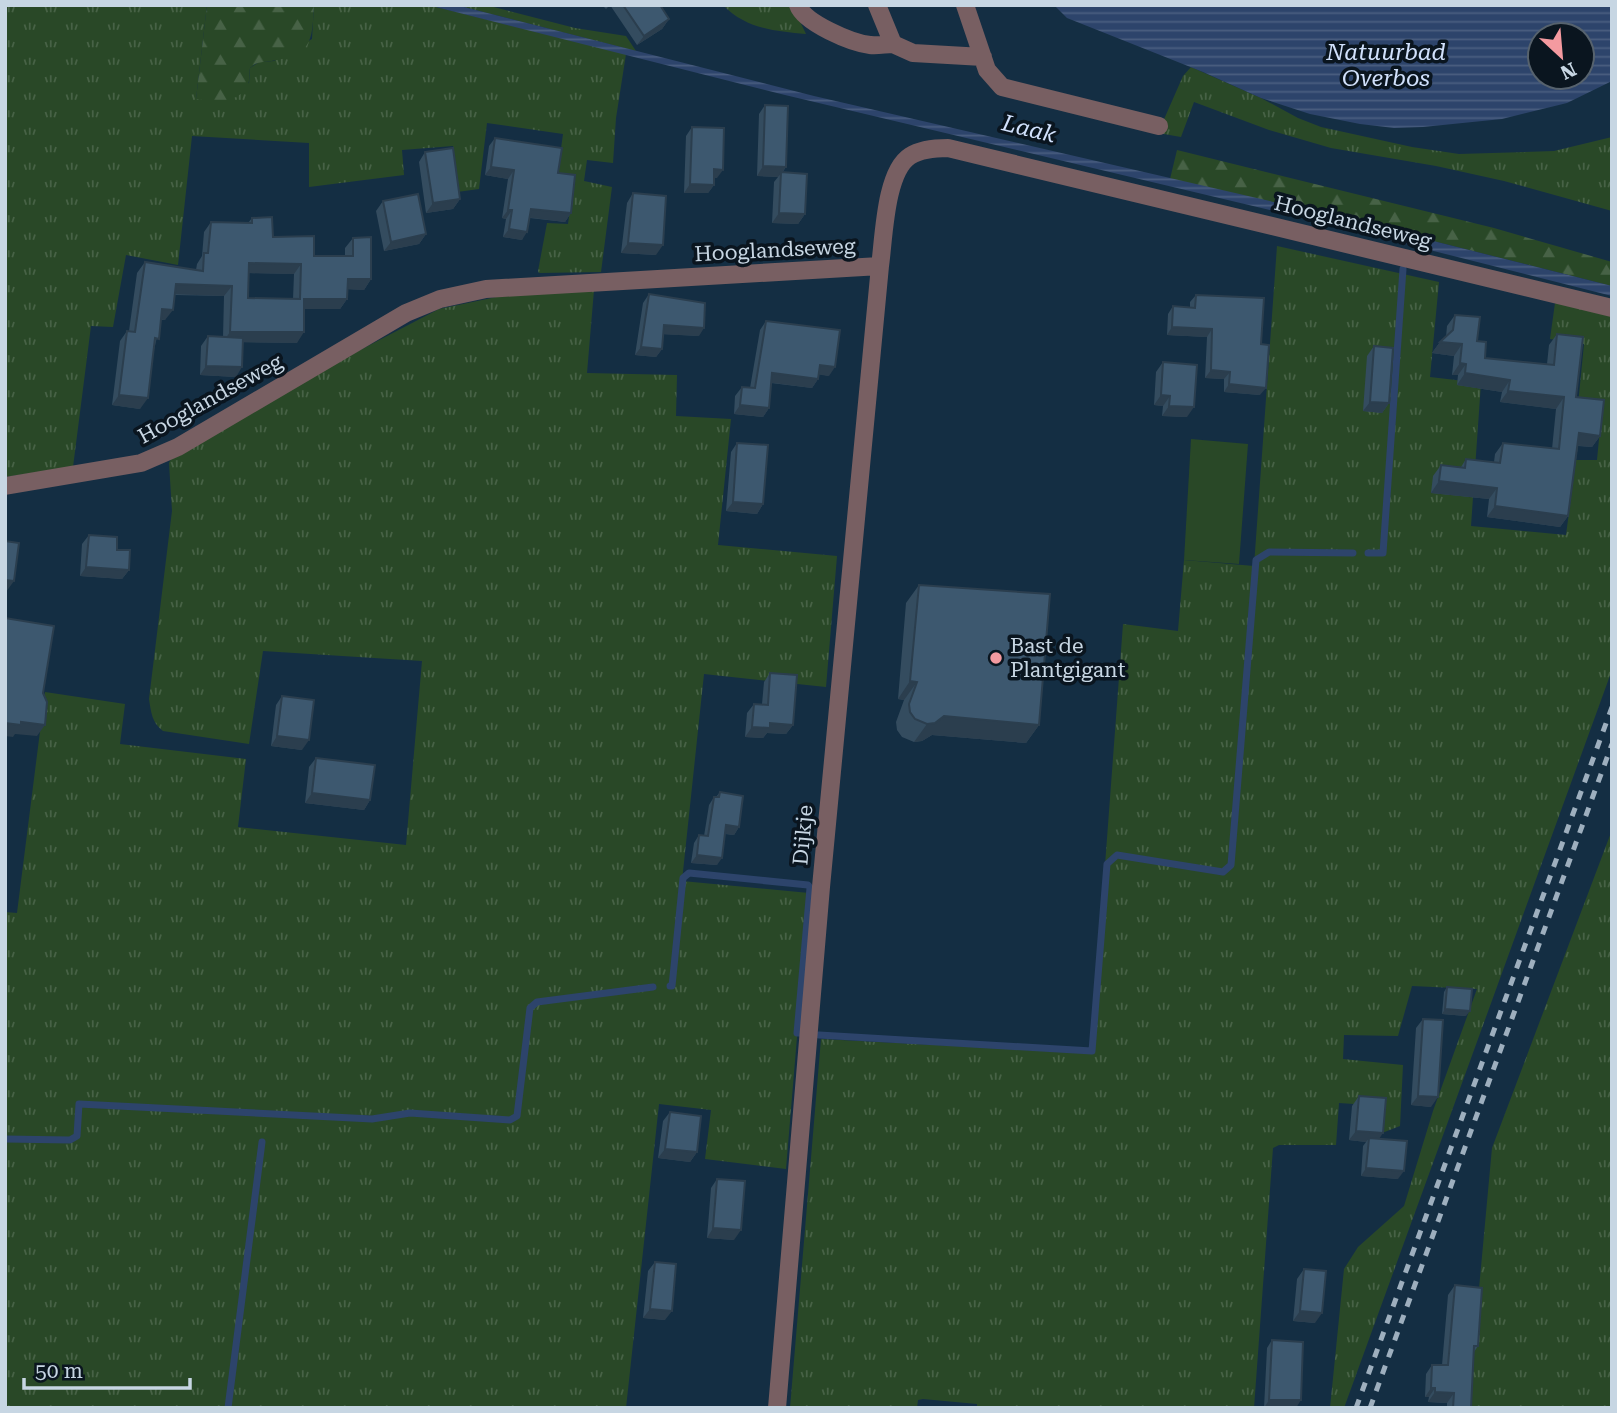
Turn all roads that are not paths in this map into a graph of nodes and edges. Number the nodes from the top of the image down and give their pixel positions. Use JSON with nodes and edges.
{"nodes":[{"id":1,"x":798,"y":5,"type":"edge"},
{"id":2,"x":877,"y":5,"type":"edge"},
{"id":3,"x":965,"y":5,"type":"edge"},
{"id":4,"x":893,"y":44,"type":"junction"},
{"id":5,"x":983,"y":57,"type":"junction"},
{"id":6,"x":1159,"y":126,"type":"dead end"},
{"id":7,"x":880,"y":266,"type":"junction"},
{"id":8,"x":1612,"y":308,"type":"edge"},
{"id":9,"x":5,"y":486,"type":"edge"},
{"id":10,"x":777,"y":1408,"type":"edge"}],
"edges":[{"from":1,"to":4,"type":"street"},
{"from":2,"to":4,"type":"street"},
{"from":3,"to":5,"type":"street"},
{"from":4,"to":5,"type":"street"},
{"from":5,"to":6,"type":"street"},
{"from":7,"to":8,"type":"street","name":"Hooglandseweg"},
{"from":7,"to":9,"type":"street","name":"Hooglandseweg"},
{"from":7,"to":10,"type":"street","name":"Dijkje"}]}
